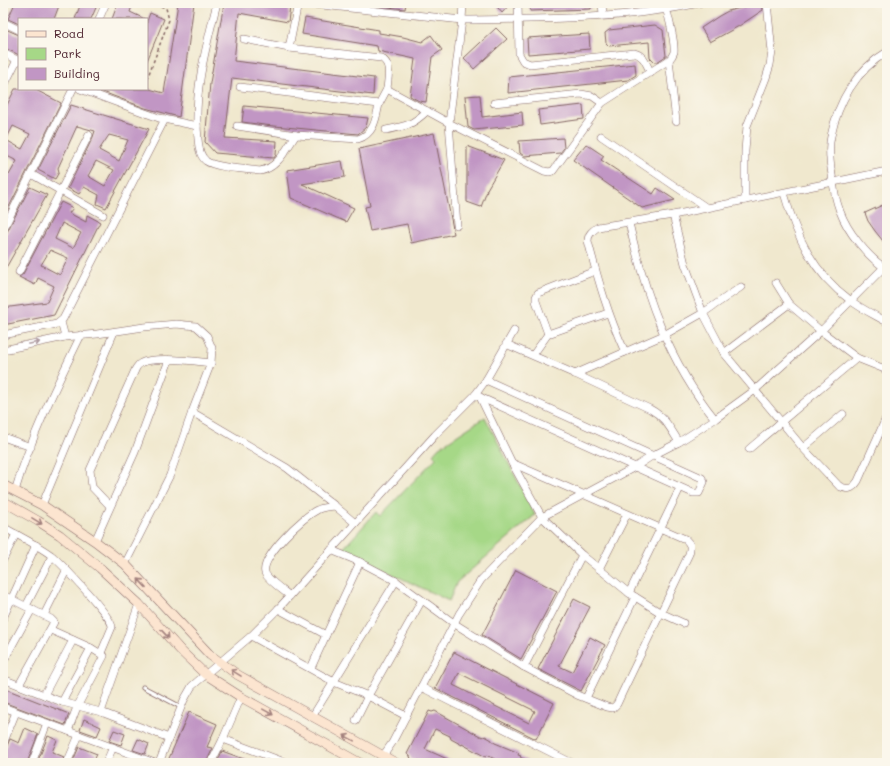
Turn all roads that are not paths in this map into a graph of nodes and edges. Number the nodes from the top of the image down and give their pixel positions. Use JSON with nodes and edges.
{"nodes":[{"id":1,"x":106,"y":3,"type":"edge"},
{"id":2,"x":217,"y":3,"type":"edge"},
{"id":3,"x":298,"y":3,"type":"edge"},
{"id":4,"x":303,"y":3,"type":"edge"},
{"id":5,"x":463,"y":3,"type":"edge"},
{"id":6,"x":518,"y":3,"type":"edge"},
{"id":7,"x":602,"y":3,"type":"edge"},
{"id":8,"x":664,"y":3,"type":"edge"},
{"id":9,"x":699,"y":3,"type":"edge"},
{"id":10,"x":767,"y":3,"type":"edge"},
{"id":11,"x":667,"y":10,"type":"junction"},
{"id":12,"x":603,"y":15,"type":"junction"},
{"id":13,"x":99,"y":18,"type":"edge"},
{"id":14,"x":519,"y":19,"type":"junction"},
{"id":15,"x":462,"y":20,"type":"junction"},
{"id":16,"x":3,"y":22,"type":"edge"},
{"id":17,"x":18,"y":30,"type":"edge"},
{"id":18,"x":244,"y":40,"type":"dead end"},
{"id":19,"x":289,"y":48,"type":"junction"},
{"id":20,"x":887,"y":52,"type":"edge"},
{"id":21,"x":3,"y":53,"type":"edge"},
{"id":22,"x":669,"y":60,"type":"junction"},
{"id":23,"x":18,"y":61,"type":"edge"},
{"id":24,"x":651,"y":73,"type":"junction"},
{"id":25,"x":240,"y":87,"type":"dead end"},
{"id":26,"x":3,"y":88,"type":"edge"},
{"id":27,"x":387,"y":88,"type":"junction"},
{"id":28,"x":73,"y":90,"type":"edge"},
{"id":29,"x":83,"y":90,"type":"edge"},
{"id":30,"x":494,"y":103,"type":"dead end"},
{"id":31,"x":602,"y":103,"type":"junction"},
{"id":32,"x":379,"y":104,"type":"junction"},
{"id":33,"x":427,"y":111,"type":"junction"},
{"id":34,"x":165,"y":119,"type":"junction"},
{"id":35,"x":676,"y":121,"type":"dead end"},
{"id":36,"x":449,"y":124,"type":"junction"},
{"id":37,"x":197,"y":126,"type":"junction"},
{"id":38,"x":237,"y":126,"type":"dead end"},
{"id":39,"x":386,"y":130,"type":"dead end"},
{"id":40,"x":89,"y":135,"type":"dead end"},
{"id":41,"x":296,"y":135,"type":"junction"},
{"id":42,"x":601,"y":136,"type":"dead end"},
{"id":43,"x":887,"y":171,"type":"edge"},
{"id":44,"x":31,"y":174,"type":"junction"},
{"id":45,"x":832,"y":181,"type":"junction"},
{"id":46,"x":61,"y":192,"type":"junction"},
{"id":47,"x":784,"y":193,"type":"junction"},
{"id":48,"x":745,"y":200,"type":"junction"},
{"id":49,"x":707,"y":208,"type":"junction"},
{"id":50,"x":103,"y":215,"type":"dead end"},
{"id":51,"x":673,"y":215,"type":"junction"},
{"id":52,"x":629,"y":222,"type":"junction"},
{"id":53,"x":457,"y":225,"type":"dead end"},
{"id":54,"x":3,"y":230,"type":"edge"},
{"id":55,"x":886,"y":267,"type":"edge"},
{"id":56,"x":595,"y":270,"type":"junction"},
{"id":57,"x":19,"y":272,"type":"dead end"},
{"id":58,"x":776,"y":283,"type":"dead end"},
{"id":59,"x":740,"y":287,"type":"dead end"},
{"id":60,"x":851,"y":301,"type":"junction"},
{"id":61,"x":789,"y":304,"type":"junction"},
{"id":62,"x":608,"y":313,"type":"junction"},
{"id":63,"x":703,"y":313,"type":"junction"},
{"id":64,"x":61,"y":322,"type":"junction"},
{"id":65,"x":887,"y":322,"type":"edge"},
{"id":66,"x":514,"y":331,"type":"dead end"},
{"id":67,"x":821,"y":331,"type":"junction"},
{"id":68,"x":114,"y":332,"type":"junction"},
{"id":69,"x":548,"y":334,"type":"junction"},
{"id":70,"x":3,"y":335,"type":"edge"},
{"id":71,"x":81,"y":335,"type":"junction"},
{"id":72,"x":664,"y":335,"type":"junction"},
{"id":73,"x":65,"y":337,"type":"junction"},
{"id":74,"x":3,"y":339,"type":"edge"},
{"id":75,"x":506,"y":344,"type":"junction"},
{"id":76,"x":5,"y":350,"type":"edge"},
{"id":77,"x":625,"y":352,"type":"junction"},
{"id":78,"x":724,"y":352,"type":"junction"},
{"id":79,"x":532,"y":355,"type":"junction"},
{"id":80,"x":857,"y":358,"type":"junction"},
{"id":81,"x":169,"y":360,"type":"junction"},
{"id":82,"x":211,"y":363,"type":"junction"},
{"id":83,"x":887,"y":370,"type":"edge"},
{"id":84,"x":575,"y":374,"type":"junction"},
{"id":85,"x":486,"y":380,"type":"junction"},
{"id":86,"x":755,"y":390,"type":"junction"},
{"id":87,"x":477,"y":396,"type":"junction"},
{"id":88,"x":192,"y":412,"type":"junction"},
{"id":89,"x":842,"y":414,"type":"dead end"},
{"id":90,"x":887,"y":416,"type":"edge"},
{"id":91,"x":715,"y":419,"type":"junction"},
{"id":92,"x":782,"y":422,"type":"junction"},
{"id":93,"x":3,"y":437,"type":"edge"},
{"id":94,"x":679,"y":442,"type":"junction"},
{"id":95,"x":31,"y":447,"type":"junction"},
{"id":96,"x":803,"y":448,"type":"junction"},
{"id":97,"x":749,"y":449,"type":"dead end"},
{"id":98,"x":652,"y":456,"type":"junction"},
{"id":99,"x":512,"y":463,"type":"junction"},
{"id":100,"x":635,"y":467,"type":"junction"},
{"id":101,"x":3,"y":486,"type":"edge"},
{"id":102,"x":680,"y":488,"type":"junction"},
{"id":103,"x":15,"y":491,"type":"junction"},
{"id":104,"x":584,"y":494,"type":"junction"},
{"id":105,"x":3,"y":501,"type":"edge"},
{"id":106,"x":42,"y":505,"type":"junction"},
{"id":107,"x":110,"y":506,"type":"junction"},
{"id":108,"x":335,"y":506,"type":"junction"},
{"id":109,"x":627,"y":514,"type":"junction"},
{"id":110,"x":542,"y":517,"type":"junction"},
{"id":111,"x":355,"y":523,"type":"junction"},
{"id":112,"x":3,"y":527,"type":"edge"},
{"id":113,"x":660,"y":528,"type":"junction"},
{"id":114,"x":16,"y":534,"type":"junction"},
{"id":115,"x":94,"y":541,"type":"junction"},
{"id":116,"x":36,"y":545,"type":"junction"},
{"id":117,"x":331,"y":550,"type":"junction"},
{"id":118,"x":582,"y":555,"type":"junction"},
{"id":119,"x":52,"y":556,"type":"junction"},
{"id":120,"x":3,"y":560,"type":"edge"},
{"id":121,"x":360,"y":562,"type":"junction"},
{"id":122,"x":124,"y":564,"type":"junction"},
{"id":123,"x":599,"y":569,"type":"junction"},
{"id":124,"x":66,"y":571,"type":"junction"},
{"id":125,"x":396,"y":581,"type":"junction"},
{"id":126,"x":3,"y":595,"type":"edge"},
{"id":127,"x":632,"y":595,"type":"junction"},
{"id":128,"x":290,"y":596,"type":"junction"},
{"id":129,"x":12,"y":599,"type":"junction"},
{"id":130,"x":422,"y":600,"type":"junction"},
{"id":131,"x":139,"y":604,"type":"junction"},
{"id":132,"x":29,"y":608,"type":"junction"},
{"id":133,"x":278,"y":609,"type":"junction"},
{"id":134,"x":661,"y":613,"type":"junction"},
{"id":135,"x":44,"y":615,"type":"junction"},
{"id":136,"x":3,"y":618,"type":"edge"},
{"id":137,"x":683,"y":623,"type":"dead end"},
{"id":138,"x":455,"y":624,"type":"junction"},
{"id":139,"x":51,"y":630,"type":"junction"},
{"id":140,"x":326,"y":635,"type":"junction"},
{"id":141,"x":251,"y":636,"type":"junction"},
{"id":142,"x":73,"y":640,"type":"junction"},
{"id":143,"x":91,"y":648,"type":"junction"},
{"id":144,"x":100,"y":653,"type":"junction"},
{"id":145,"x":3,"y":662,"type":"edge"},
{"id":146,"x":219,"y":662,"type":"junction"},
{"id":147,"x":524,"y":667,"type":"junction"},
{"id":148,"x":310,"y":668,"type":"junction"},
{"id":149,"x":205,"y":674,"type":"junction"},
{"id":150,"x":3,"y":679,"type":"edge"},
{"id":151,"x":334,"y":682,"type":"junction"},
{"id":152,"x":19,"y":685,"type":"junction"},
{"id":153,"x":143,"y":687,"type":"dead end"},
{"id":154,"x":420,"y":688,"type":"junction"},
{"id":155,"x":44,"y":695,"type":"junction"},
{"id":156,"x":368,"y":696,"type":"junction"},
{"id":157,"x":241,"y":697,"type":"junction"},
{"id":158,"x":586,"y":698,"type":"junction"},
{"id":159,"x":62,"y":702,"type":"junction"},
{"id":160,"x":3,"y":707,"type":"edge"},
{"id":161,"x":77,"y":707,"type":"junction"},
{"id":162,"x":181,"y":707,"type":"junction"},
{"id":163,"x":16,"y":712,"type":"junction"},
{"id":164,"x":101,"y":712,"type":"junction"},
{"id":165,"x":406,"y":716,"type":"junction"},
{"id":166,"x":312,"y":717,"type":"junction"},
{"id":167,"x":356,"y":720,"type":"dead end"},
{"id":168,"x":47,"y":723,"type":"junction"},
{"id":169,"x":68,"y":731,"type":"junction"},
{"id":170,"x":79,"y":734,"type":"junction"},
{"id":171,"x":169,"y":738,"type":"junction"},
{"id":172,"x":223,"y":739,"type":"junction"},
{"id":173,"x":3,"y":744,"type":"edge"},
{"id":174,"x":113,"y":747,"type":"junction"},
{"id":175,"x":380,"y":760,"type":"edge"},
{"id":176,"x":32,"y":763,"type":"edge"},
{"id":177,"x":67,"y":763,"type":"edge"},
{"id":178,"x":106,"y":763,"type":"edge"},
{"id":179,"x":156,"y":763,"type":"edge"},
{"id":180,"x":159,"y":763,"type":"edge"},
{"id":181,"x":211,"y":763,"type":"edge"},
{"id":182,"x":287,"y":763,"type":"edge"},
{"id":183,"x":360,"y":763,"type":"edge"},
{"id":184,"x":396,"y":763,"type":"edge"},
{"id":185,"x":572,"y":763,"type":"edge"}],
"edges":[{"from":1,"to":13,"type":"street"},
{"from":2,"to":37,"type":"street"},
{"from":3,"to":19,"type":"street"},
{"from":4,"to":15,"type":"street"},
{"from":5,"to":15,"type":"street"},
{"from":6,"to":14,"type":"street"},
{"from":7,"to":12,"type":"street"},
{"from":8,"to":11,"type":"street"},
{"from":9,"to":11,"type":"street"},
{"from":10,"to":48,"type":"street"},
{"from":11,"to":12,"type":"street"},
{"from":11,"to":22,"type":"street"},
{"from":12,"to":14,"type":"street"},
{"from":14,"to":15,"type":"street"},
{"from":14,"to":24,"type":"street"},
{"from":15,"to":36,"type":"street"},
{"from":16,"to":17,"type":"street"},
{"from":18,"to":19,"type":"street"},
{"from":19,"to":27,"type":"street"},
{"from":20,"to":45,"type":"street"},
{"from":21,"to":23,"type":"street"},
{"from":22,"to":24,"type":"street"},
{"from":22,"to":35,"type":"street"},
{"from":23,"to":26,"type":"street"},
{"from":24,"to":31,"type":"street"},
{"from":25,"to":32,"type":"street"},
{"from":27,"to":32,"type":"street"},
{"from":27,"to":33,"type":"street"},
{"from":28,"to":44,"type":"street"},
{"from":29,"to":34,"type":"street"},
{"from":30,"to":31,"type":"street"},
{"from":31,"to":36,"type":"street"},
{"from":32,"to":41,"type":"street"},
{"from":33,"to":36,"type":"street"},
{"from":33,"to":39,"type":"street"},
{"from":34,"to":37,"type":"street"},
{"from":34,"to":64,"type":"street"},
{"from":36,"to":53,"type":"street"},
{"from":37,"to":41,"type":"street"},
{"from":38,"to":41,"type":"street"},
{"from":40,"to":46,"type":"street"},
{"from":42,"to":49,"type":"street"},
{"from":43,"to":45,"type":"street"},
{"from":44,"to":46,"type":"street"},
{"from":44,"to":54,"type":"street"},
{"from":45,"to":47,"type":"street"},
{"from":45,"to":55,"type":"street"},
{"from":46,"to":50,"type":"street"},
{"from":46,"to":57,"type":"street"},
{"from":47,"to":48,"type":"street"},
{"from":47,"to":60,"type":"street"},
{"from":48,"to":49,"type":"street"},
{"from":49,"to":51,"type":"street"},
{"from":51,"to":52,"type":"street"},
{"from":51,"to":63,"type":"street"},
{"from":52,"to":56,"type":"street"},
{"from":52,"to":72,"type":"street"},
{"from":55,"to":60,"type":"street"},
{"from":56,"to":62,"type":"street"},
{"from":56,"to":69,"type":"street"},
{"from":58,"to":61,"type":"street"},
{"from":59,"to":63,"type":"street"},
{"from":60,"to":65,"type":"street"},
{"from":60,"to":67,"type":"street"},
{"from":61,"to":67,"type":"street"},
{"from":61,"to":78,"type":"street"},
{"from":62,"to":69,"type":"street"},
{"from":62,"to":77,"type":"street"},
{"from":63,"to":72,"type":"street"},
{"from":63,"to":78,"type":"street"},
{"from":64,"to":70,"type":"street"},
{"from":64,"to":73,"type":"street"},
{"from":66,"to":75,"type":"street"},
{"from":67,"to":80,"type":"street"},
{"from":67,"to":86,"type":"street"},
{"from":68,"to":71,"type":"street"},
{"from":68,"to":82,"type":"street"},
{"from":68,"to":106,"type":"street"},
{"from":69,"to":79,"type":"street"},
{"from":71,"to":73,"type":"street"},
{"from":71,"to":95,"type":"street"},
{"from":72,"to":77,"type":"street"},
{"from":72,"to":91,"type":"street"},
{"from":76,"to":73,"type":"street","one_way":true},
{"from":74,"to":76,"type":"street"},
{"from":75,"to":79,"type":"street"},
{"from":75,"to":85,"type":"street"},
{"from":77,"to":84,"type":"street"},
{"from":78,"to":86,"type":"street"},
{"from":79,"to":84,"type":"street"},
{"from":80,"to":83,"type":"street"},
{"from":80,"to":92,"type":"street"},
{"from":81,"to":82,"type":"street"},
{"from":81,"to":107,"type":"street"},
{"from":81,"to":107,"type":"street"},
{"from":82,"to":88,"type":"street"},
{"from":84,"to":94,"type":"street"},
{"from":85,"to":87,"type":"street"},
{"from":85,"to":98,"type":"street"},
{"from":86,"to":91,"type":"street"},
{"from":86,"to":92,"type":"street"},
{"from":87,"to":99,"type":"street"},
{"from":87,"to":100,"type":"street"},
{"from":87,"to":111,"type":"street"},
{"from":88,"to":108,"type":"street"},
{"from":88,"to":122,"type":"street"},
{"from":89,"to":96,"type":"street"},
{"from":90,"to":96,"type":"street"},
{"from":91,"to":94,"type":"street"},
{"from":92,"to":96,"type":"street"},
{"from":92,"to":97,"type":"street"},
{"from":93,"to":95,"type":"street"},
{"from":94,"to":98,"type":"street"},
{"from":95,"to":103,"type":"street"},
{"from":98,"to":100,"type":"street"},
{"from":98,"to":102,"type":"street"},
{"from":99,"to":104,"type":"street"},
{"from":99,"to":110,"type":"street"},
{"from":100,"to":102,"type":"street"},
{"from":100,"to":104,"type":"street"},
{"from":101,"to":103,"type":"street"},
{"from":102,"to":113,"type":"street"},
{"from":103,"to":106,"type":"street"},
{"from":104,"to":109,"type":"street"},
{"from":104,"to":110,"type":"street"},
{"from":105,"to":131,"type":"street","one_way":true},
{"from":106,"to":115,"type":"street"},
{"from":107,"to":115,"type":"street"},
{"from":108,"to":111,"type":"street"},
{"from":108,"to":128,"type":"street"},
{"from":109,"to":113,"type":"street"},
{"from":109,"to":123,"type":"street"},
{"from":110,"to":118,"type":"street"},
{"from":110,"to":138,"type":"street"},
{"from":111,"to":117,"type":"street"},
{"from":112,"to":114,"type":"street"},
{"from":113,"to":127,"type":"street"},
{"from":113,"to":134,"type":"street"},
{"from":114,"to":116,"type":"street"},
{"from":114,"to":120,"type":"street"},
{"from":115,"to":122,"type":"street"},
{"from":116,"to":119,"type":"street"},
{"from":116,"to":129,"type":"street"},
{"from":117,"to":121,"type":"street"},
{"from":117,"to":128,"type":"street"},
{"from":118,"to":123,"type":"street"},
{"from":118,"to":147,"type":"street"},
{"from":119,"to":124,"type":"street"},
{"from":119,"to":132,"type":"street"},
{"from":121,"to":125,"type":"street"},
{"from":121,"to":140,"type":"street"},
{"from":146,"to":122,"type":"street","one_way":true},
{"from":123,"to":127,"type":"street"},
{"from":124,"to":135,"type":"street"},
{"from":124,"to":144,"type":"street"},
{"from":125,"to":130,"type":"street"},
{"from":125,"to":151,"type":"street"},
{"from":126,"to":129,"type":"street"},
{"from":127,"to":134,"type":"street"},
{"from":127,"to":158,"type":"street"},
{"from":128,"to":133,"type":"street"},
{"from":129,"to":132,"type":"street"},
{"from":129,"to":136,"type":"street"},
{"from":130,"to":138,"type":"street"},
{"from":130,"to":156,"type":"street"},
{"from":131,"to":149,"type":"street","one_way":true},
{"from":131,"to":164,"type":"street"},
{"from":132,"to":135,"type":"street"},
{"from":132,"to":145,"type":"street"},
{"from":133,"to":140,"type":"street"},
{"from":133,"to":141,"type":"street"},
{"from":134,"to":137,"type":"street"},
{"from":134,"to":158,"type":"street"},
{"from":135,"to":139,"type":"street"},
{"from":138,"to":147,"type":"street"},
{"from":138,"to":154,"type":"street"},
{"from":139,"to":142,"type":"street"},
{"from":139,"to":152,"type":"street"},
{"from":140,"to":148,"type":"street"},
{"from":141,"to":146,"type":"street"},
{"from":141,"to":148,"type":"street"},
{"from":142,"to":143,"type":"street"},
{"from":142,"to":155,"type":"street"},
{"from":143,"to":144,"type":"street"},
{"from":143,"to":159,"type":"street"},
{"from":144,"to":161,"type":"street"},
{"from":146,"to":149,"type":"street"},
{"from":166,"to":146,"type":"street","one_way":true},
{"from":147,"to":158,"type":"street"},
{"from":148,"to":151,"type":"street"},
{"from":149,"to":157,"type":"street"},
{"from":149,"to":162,"type":"street"},
{"from":150,"to":152,"type":"street"},
{"from":151,"to":156,"type":"street"},
{"from":151,"to":166,"type":"street"},
{"from":152,"to":155,"type":"street"},
{"from":153,"to":162,"type":"lane"},
{"from":154,"to":165,"type":"street"},
{"from":154,"to":185,"type":"street"},
{"from":155,"to":159,"type":"street"},
{"from":156,"to":165,"type":"street"},
{"from":156,"to":167,"type":"street"},
{"from":157,"to":172,"type":"street"},
{"from":157,"to":183,"type":"street","one_way":true},
{"from":159,"to":161,"type":"street"},
{"from":160,"to":163,"type":"street"},
{"from":161,"to":164,"type":"street"},
{"from":161,"to":169,"type":"street"},
{"from":162,"to":171,"type":"street"},
{"from":163,"to":168,"type":"street"},
{"from":163,"to":173,"type":"street"},
{"from":164,"to":171,"type":"street"},
{"from":165,"to":175,"type":"street"},
{"from":175,"to":166,"type":"street","one_way":true},
{"from":168,"to":169,"type":"street"},
{"from":168,"to":176,"type":"street"},
{"from":169,"to":170,"type":"street"},
{"from":170,"to":174,"type":"street"},
{"from":170,"to":177,"type":"street"},
{"from":171,"to":180,"type":"street"},
{"from":172,"to":181,"type":"street"},
{"from":172,"to":182,"type":"street"},
{"from":174,"to":178,"type":"street"},
{"from":174,"to":179,"type":"street"},
{"from":175,"to":184,"type":"street"}]}
